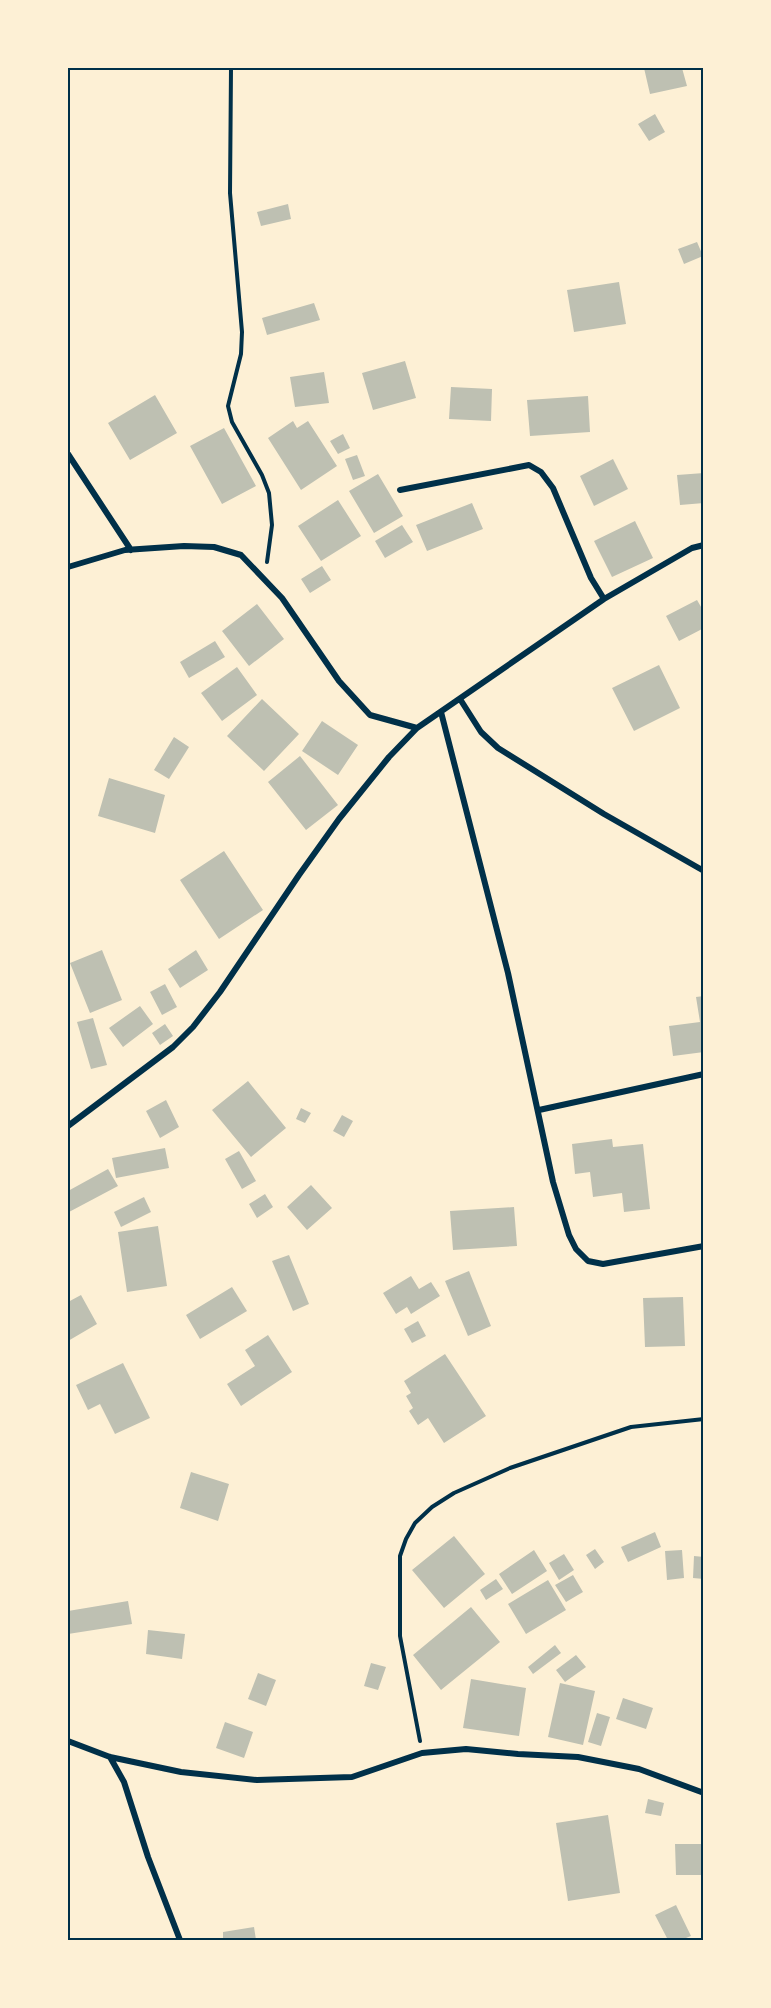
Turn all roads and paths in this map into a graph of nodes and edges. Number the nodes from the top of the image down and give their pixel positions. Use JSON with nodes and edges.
{"nodes":[{"id":1,"x":231,"y":68,"type":"edge"},
{"id":2,"x":68,"y":454,"type":"edge"},
{"id":3,"x":400,"y":490,"type":"dead end"},
{"id":4,"x":704,"y":545,"type":"edge"},
{"id":5,"x":131,"y":549,"type":"junction"},
{"id":6,"x":68,"y":567,"type":"edge"},
{"id":7,"x":265,"y":578,"type":"junction"},
{"id":8,"x":604,"y":599,"type":"junction"},
{"id":9,"x":460,"y":699,"type":"junction"},
{"id":10,"x":441,"y":712,"type":"junction"},
{"id":11,"x":417,"y":728,"type":"junction"},
{"id":12,"x":704,"y":870,"type":"edge"},
{"id":13,"x":704,"y":1074,"type":"edge"},
{"id":14,"x":539,"y":1110,"type":"junction"},
{"id":15,"x":68,"y":1126,"type":"edge"},
{"id":16,"x":704,"y":1246,"type":"edge"},
{"id":17,"x":704,"y":1419,"type":"edge"},
{"id":18,"x":68,"y":1741,"type":"edge"},
{"id":19,"x":423,"y":1753,"type":"junction"},
{"id":20,"x":110,"y":1757,"type":"junction"},
{"id":21,"x":704,"y":1792,"type":"edge"},
{"id":22,"x":180,"y":1941,"type":"edge"}],
"edges":[{"from":1,"to":7,"type":"path"},
{"from":2,"to":5,"type":"street"},
{"from":3,"to":8,"type":"street"},
{"from":4,"to":8,"type":"street"},
{"from":5,"to":6,"type":"street"},
{"from":5,"to":7,"type":"street"},
{"from":7,"to":11,"type":"street"},
{"from":8,"to":9,"type":"street"},
{"from":9,"to":10,"type":"street"},
{"from":9,"to":12,"type":"street"},
{"from":10,"to":11,"type":"street"},
{"from":10,"to":14,"type":"street"},
{"from":11,"to":15,"type":"street"},
{"from":13,"to":14,"type":"street"},
{"from":14,"to":16,"type":"street"},
{"from":17,"to":19,"type":"path"},
{"from":18,"to":20,"type":"street"},
{"from":19,"to":20,"type":"street"},
{"from":19,"to":21,"type":"street"},
{"from":20,"to":22,"type":"street"}]}
